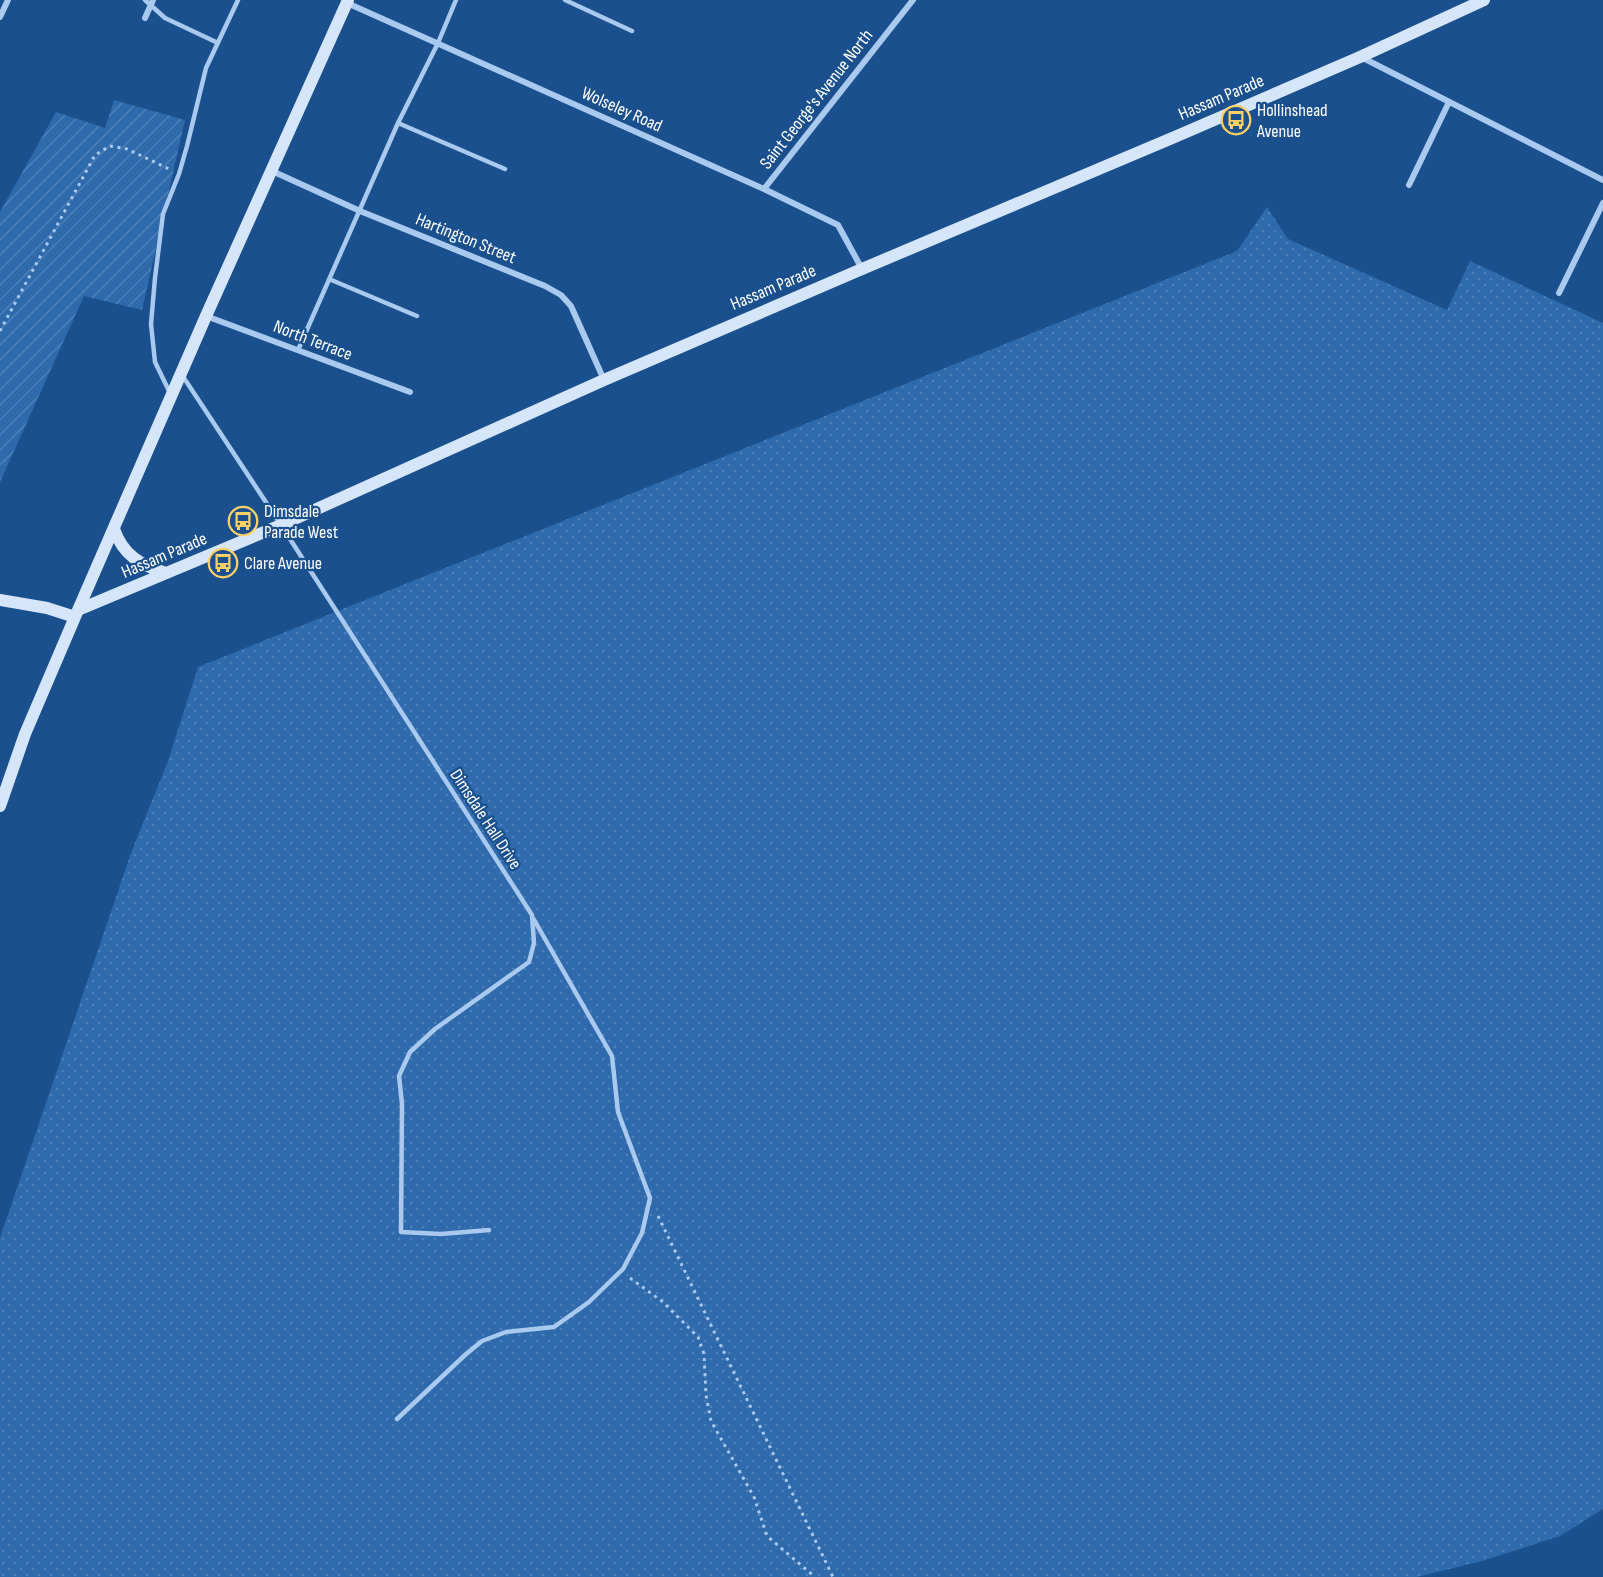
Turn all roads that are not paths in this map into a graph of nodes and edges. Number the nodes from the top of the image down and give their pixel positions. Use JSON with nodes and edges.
{"nodes":[{"id":1,"x":8,"y":0,"type":"edge"},
{"id":2,"x":145,"y":0,"type":"edge"},
{"id":3,"x":238,"y":0,"type":"edge"},
{"id":4,"x":456,"y":0,"type":"edge"},
{"id":5,"x":565,"y":0,"type":"edge"},
{"id":6,"x":913,"y":0,"type":"edge"},
{"id":7,"x":1484,"y":0,"type":"edge"},
{"id":8,"x":346,"y":1,"type":"edge"},
{"id":9,"x":152,"y":3,"type":"edge"},
{"id":10,"x":0,"y":17,"type":"edge"},
{"id":11,"x":145,"y":18,"type":"dead end"},
{"id":12,"x":632,"y":31,"type":"dead end"},
{"id":13,"x":218,"y":43,"type":"junction"},
{"id":14,"x":438,"y":43,"type":"junction"},
{"id":15,"x":1360,"y":57,"type":"junction"},
{"id":16,"x":1449,"y":102,"type":"junction"},
{"id":17,"x":398,"y":123,"type":"junction"},
{"id":18,"x":505,"y":169,"type":"dead end"},
{"id":19,"x":272,"y":171,"type":"junction"},
{"id":20,"x":1603,"y":180,"type":"edge"},
{"id":21,"x":1409,"y":185,"type":"dead end"},
{"id":22,"x":764,"y":189,"type":"junction"},
{"id":23,"x":1603,"y":203,"type":"edge"},
{"id":24,"x":360,"y":211,"type":"junction"},
{"id":25,"x":862,"y":269,"type":"junction"},
{"id":26,"x":329,"y":279,"type":"junction"},
{"id":27,"x":1559,"y":293,"type":"dead end"},
{"id":28,"x":206,"y":316,"type":"junction"},
{"id":29,"x":417,"y":316,"type":"dead end"},
{"id":30,"x":298,"y":350,"type":"junction"},
{"id":31,"x":181,"y":372,"type":"junction"},
{"id":32,"x":604,"y":380,"type":"junction"},
{"id":33,"x":410,"y":392,"type":"dead end"},
{"id":34,"x":171,"y":396,"type":"junction"},
{"id":35,"x":281,"y":525,"type":"junction"},
{"id":36,"x":114,"y":529,"type":"junction"},
{"id":37,"x":166,"y":573,"type":"junction"},
{"id":38,"x":0,"y":600,"type":"edge"},
{"id":39,"x":76,"y":614,"type":"junction"},
{"id":40,"x":0,"y":806,"type":"edge"},
{"id":41,"x":532,"y":915,"type":"junction"},
{"id":42,"x":489,"y":1230,"type":"dead end"},
{"id":43,"x":397,"y":1419,"type":"dead end"}],
"edges":[{"from":1,"to":10,"type":"street"},
{"from":2,"to":9,"type":"lane"},
{"from":3,"to":13,"type":"lane"},
{"from":4,"to":14,"type":"lane"},
{"from":5,"to":12,"type":"lane"},
{"from":6,"to":22,"type":"street","name":"Saint George's Avenue North"},
{"from":7,"to":15,"type":"street","name":"Hassam Parade"},
{"from":8,"to":14,"type":"street","name":"Wolseley Road"},
{"from":8,"to":19,"type":"street"},
{"from":9,"to":11,"type":"street"},
{"from":9,"to":13,"type":"lane"},
{"from":13,"to":34,"type":"lane"},
{"from":14,"to":17,"type":"lane"},
{"from":14,"to":22,"type":"street","name":"Wolseley Road"},
{"from":15,"to":16,"type":"street"},
{"from":15,"to":25,"type":"street","name":"Hassam Parade"},
{"from":16,"to":20,"type":"street"},
{"from":16,"to":21,"type":"street"},
{"from":17,"to":18,"type":"lane"},
{"from":17,"to":24,"type":"lane"},
{"from":19,"to":24,"type":"street","name":"Hartington Street"},
{"from":19,"to":28,"type":"street"},
{"from":22,"to":25,"type":"street","name":"Wolseley Road"},
{"from":23,"to":27,"type":"street"},
{"from":24,"to":26,"type":"lane"},
{"from":24,"to":32,"type":"street","name":"Hartington Street"},
{"from":25,"to":32,"type":"street","name":"Hassam Parade"},
{"from":26,"to":29,"type":"lane"},
{"from":26,"to":30,"type":"lane"},
{"from":28,"to":30,"type":"street","name":"North Terrace"},
{"from":28,"to":31,"type":"street"},
{"from":30,"to":33,"type":"street","name":"North Terrace"},
{"from":31,"to":34,"type":"street"},
{"from":31,"to":35,"type":"lane","name":"Dimsdale Hall Drive"},
{"from":32,"to":35,"type":"street","name":"Hassam Parade"},
{"from":34,"to":36,"type":"street"},
{"from":35,"to":37,"type":"street","name":"Hassam Parade"},
{"from":35,"to":41,"type":"lane","name":"Dimsdale Hall Drive"},
{"from":36,"to":37,"type":"street"},
{"from":36,"to":39,"type":"street"},
{"from":37,"to":39,"type":"street","name":"Hassam Parade"},
{"from":38,"to":39,"type":"street"},
{"from":39,"to":40,"type":"street"},
{"from":41,"to":42,"type":"lane","name":"Dimsdale Hall Drive"},
{"from":41,"to":43,"type":"lane"}]}
